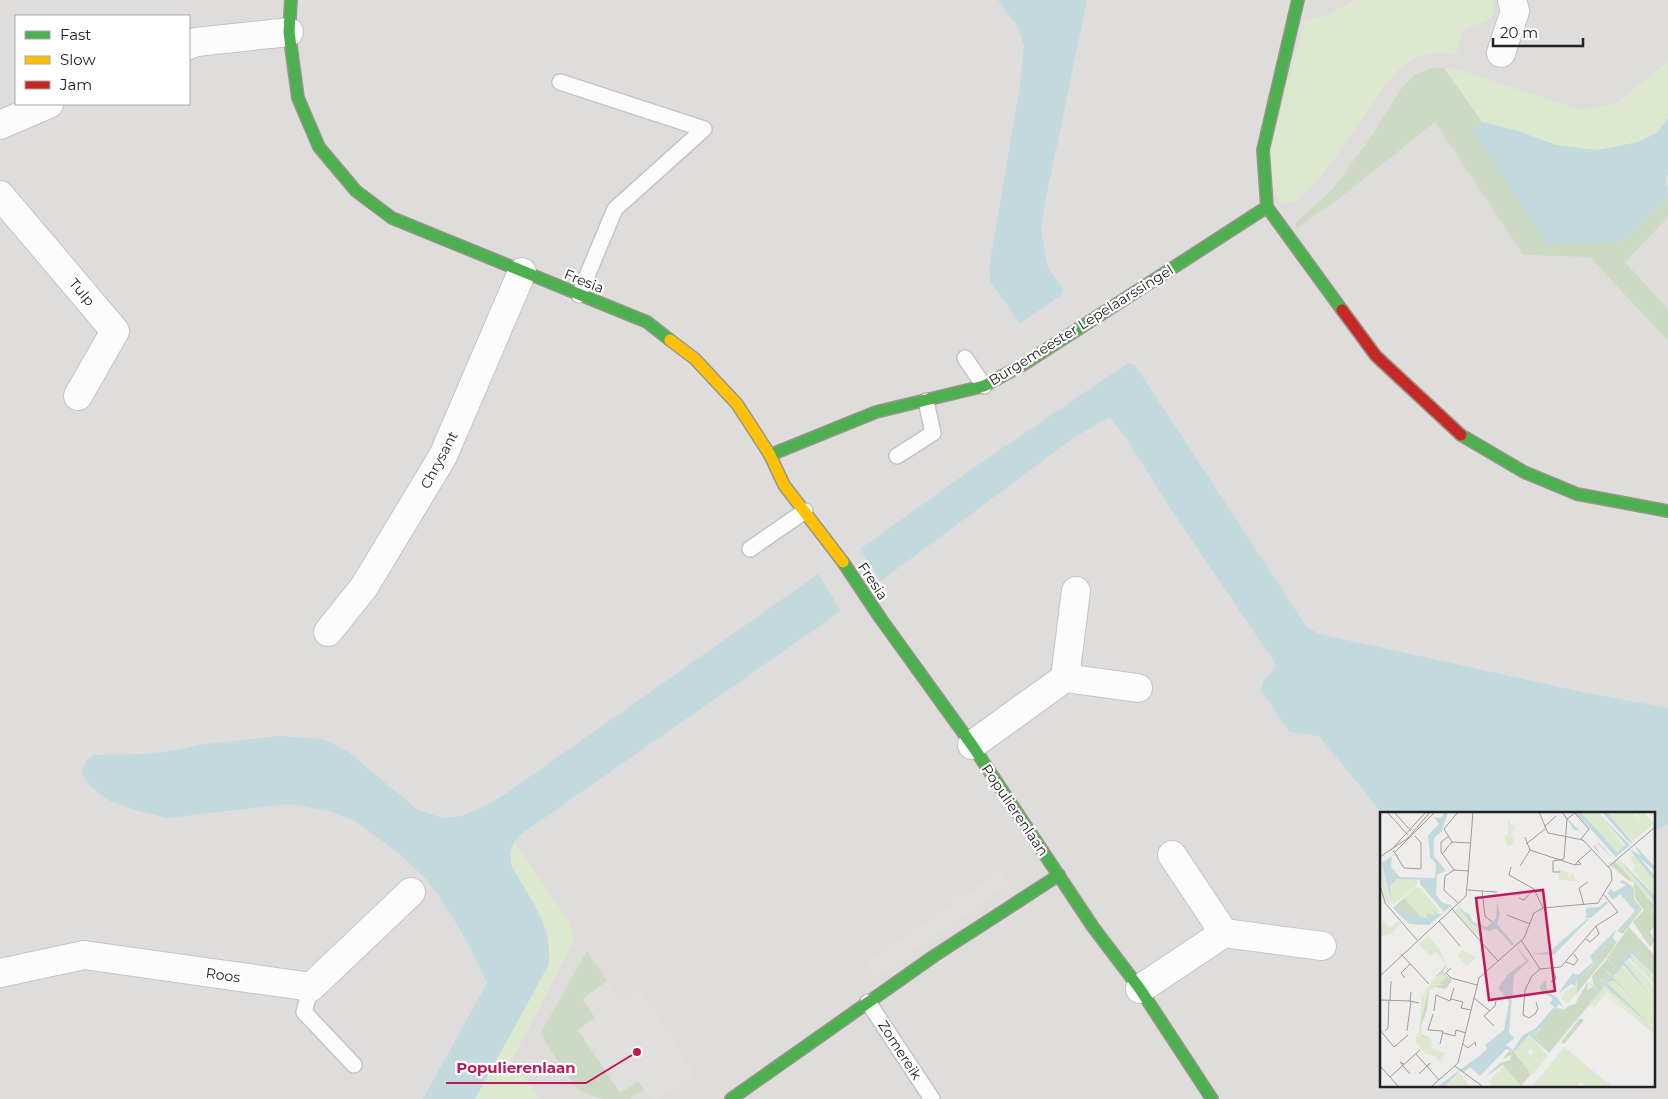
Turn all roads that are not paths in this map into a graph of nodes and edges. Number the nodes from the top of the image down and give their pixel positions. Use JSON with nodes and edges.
{"nodes":[{"id":1,"x":290,"y":0,"type":"edge"},
{"id":2,"x":1298,"y":0,"type":"edge"},
{"id":3,"x":1512,"y":0,"type":"edge"},
{"id":4,"x":289,"y":32,"type":"junction"},
{"id":5,"x":190,"y":45,"type":"edge"},
{"id":6,"x":1501,"y":53,"type":"dead end"},
{"id":7,"x":560,"y":82,"type":"dead end"},
{"id":8,"x":46,"y":105,"type":"edge"},
{"id":9,"x":2,"y":119,"type":"edge"},
{"id":10,"x":0,"y":195,"type":"edge"},
{"id":11,"x":1267,"y":207,"type":"junction"},
{"id":12,"x":522,"y":272,"type":"junction"},
{"id":13,"x":579,"y":295,"type":"junction"},
{"id":14,"x":965,"y":358,"type":"dead end"},
{"id":15,"x":984,"y":386,"type":"junction"},
{"id":16,"x":78,"y":396,"type":"dead end"},
{"id":17,"x":926,"y":401,"type":"junction"},
{"id":18,"x":770,"y":455,"type":"junction"},
{"id":19,"x":897,"y":456,"type":"dead end"},
{"id":20,"x":805,"y":511,"type":"junction"},
{"id":21,"x":1668,"y":511,"type":"edge"},
{"id":22,"x":750,"y":549,"type":"dead end"},
{"id":23,"x":1076,"y":591,"type":"dead end"},
{"id":24,"x":881,"y":619,"type":"joint"},
{"id":25,"x":328,"y":632,"type":"dead end"},
{"id":26,"x":1065,"y":678,"type":"junction"},
{"id":27,"x":1138,"y":688,"type":"dead end"},
{"id":28,"x":972,"y":745,"type":"junction"},
{"id":29,"x":1172,"y":855,"type":"dead end"},
{"id":30,"x":1059,"y":875,"type":"junction"},
{"id":31,"x":411,"y":892,"type":"dead end"},
{"id":32,"x":1224,"y":933,"type":"junction"},
{"id":33,"x":1322,"y":946,"type":"dead end"},
{"id":34,"x":0,"y":973,"type":"edge"},
{"id":35,"x":311,"y":987,"type":"junction"},
{"id":36,"x":1140,"y":989,"type":"junction"},
{"id":37,"x":868,"y":1002,"type":"junction"},
{"id":38,"x":354,"y":1065,"type":"dead end"},
{"id":39,"x":731,"y":1099,"type":"edge"},
{"id":40,"x":932,"y":1099,"type":"edge"},
{"id":41,"x":1212,"y":1099,"type":"edge"}],
"edges":[{"from":1,"to":4,"type":"street","name":"Fresia"},
{"from":2,"to":11,"type":"street"},
{"from":3,"to":6,"type":"street"},
{"from":4,"to":5,"type":"street"},
{"from":4,"to":12,"type":"street","name":"Fresia"},
{"from":7,"to":13,"type":"lane"},
{"from":8,"to":9,"type":"street"},
{"from":10,"to":16,"type":"street","name":"Tulp"},
{"from":11,"to":15,"type":"street","name":"Burgemeester Lepelaarssingel"},
{"from":11,"to":21,"type":"street"},
{"from":12,"to":13,"type":"street","name":"Fresia"},
{"from":12,"to":25,"type":"street","name":"Chrysant"},
{"from":13,"to":18,"type":"street","name":"Fresia"},
{"from":14,"to":15,"type":"lane"},
{"from":15,"to":17,"type":"street","name":"Burgemeester Lepelaarssingel"},
{"from":17,"to":18,"type":"street","name":"Burgemeester Lepelaarssingel"},
{"from":17,"to":19,"type":"lane"},
{"from":18,"to":20,"type":"street","name":"Fresia"},
{"from":20,"to":22,"type":"lane"},
{"from":20,"to":24,"type":"street","name":"Fresia"},
{"from":23,"to":26,"type":"street"},
{"from":24,"to":28,"type":"street","name":"Populierenlaan"},
{"from":26,"to":27,"type":"street"},
{"from":26,"to":28,"type":"street"},
{"from":28,"to":30,"type":"street","name":"Populierenlaan"},
{"from":29,"to":32,"type":"street"},
{"from":30,"to":36,"type":"street","name":"Populierenlaan"},
{"from":30,"to":37,"type":"street"},
{"from":31,"to":35,"type":"street"},
{"from":32,"to":33,"type":"street"},
{"from":32,"to":36,"type":"street"},
{"from":34,"to":35,"type":"street","name":"Roos"},
{"from":35,"to":38,"type":"lane"},
{"from":36,"to":41,"type":"street","name":"Populierenlaan"},
{"from":37,"to":39,"type":"street"},
{"from":37,"to":40,"type":"lane","name":"Zomereik"}]}
